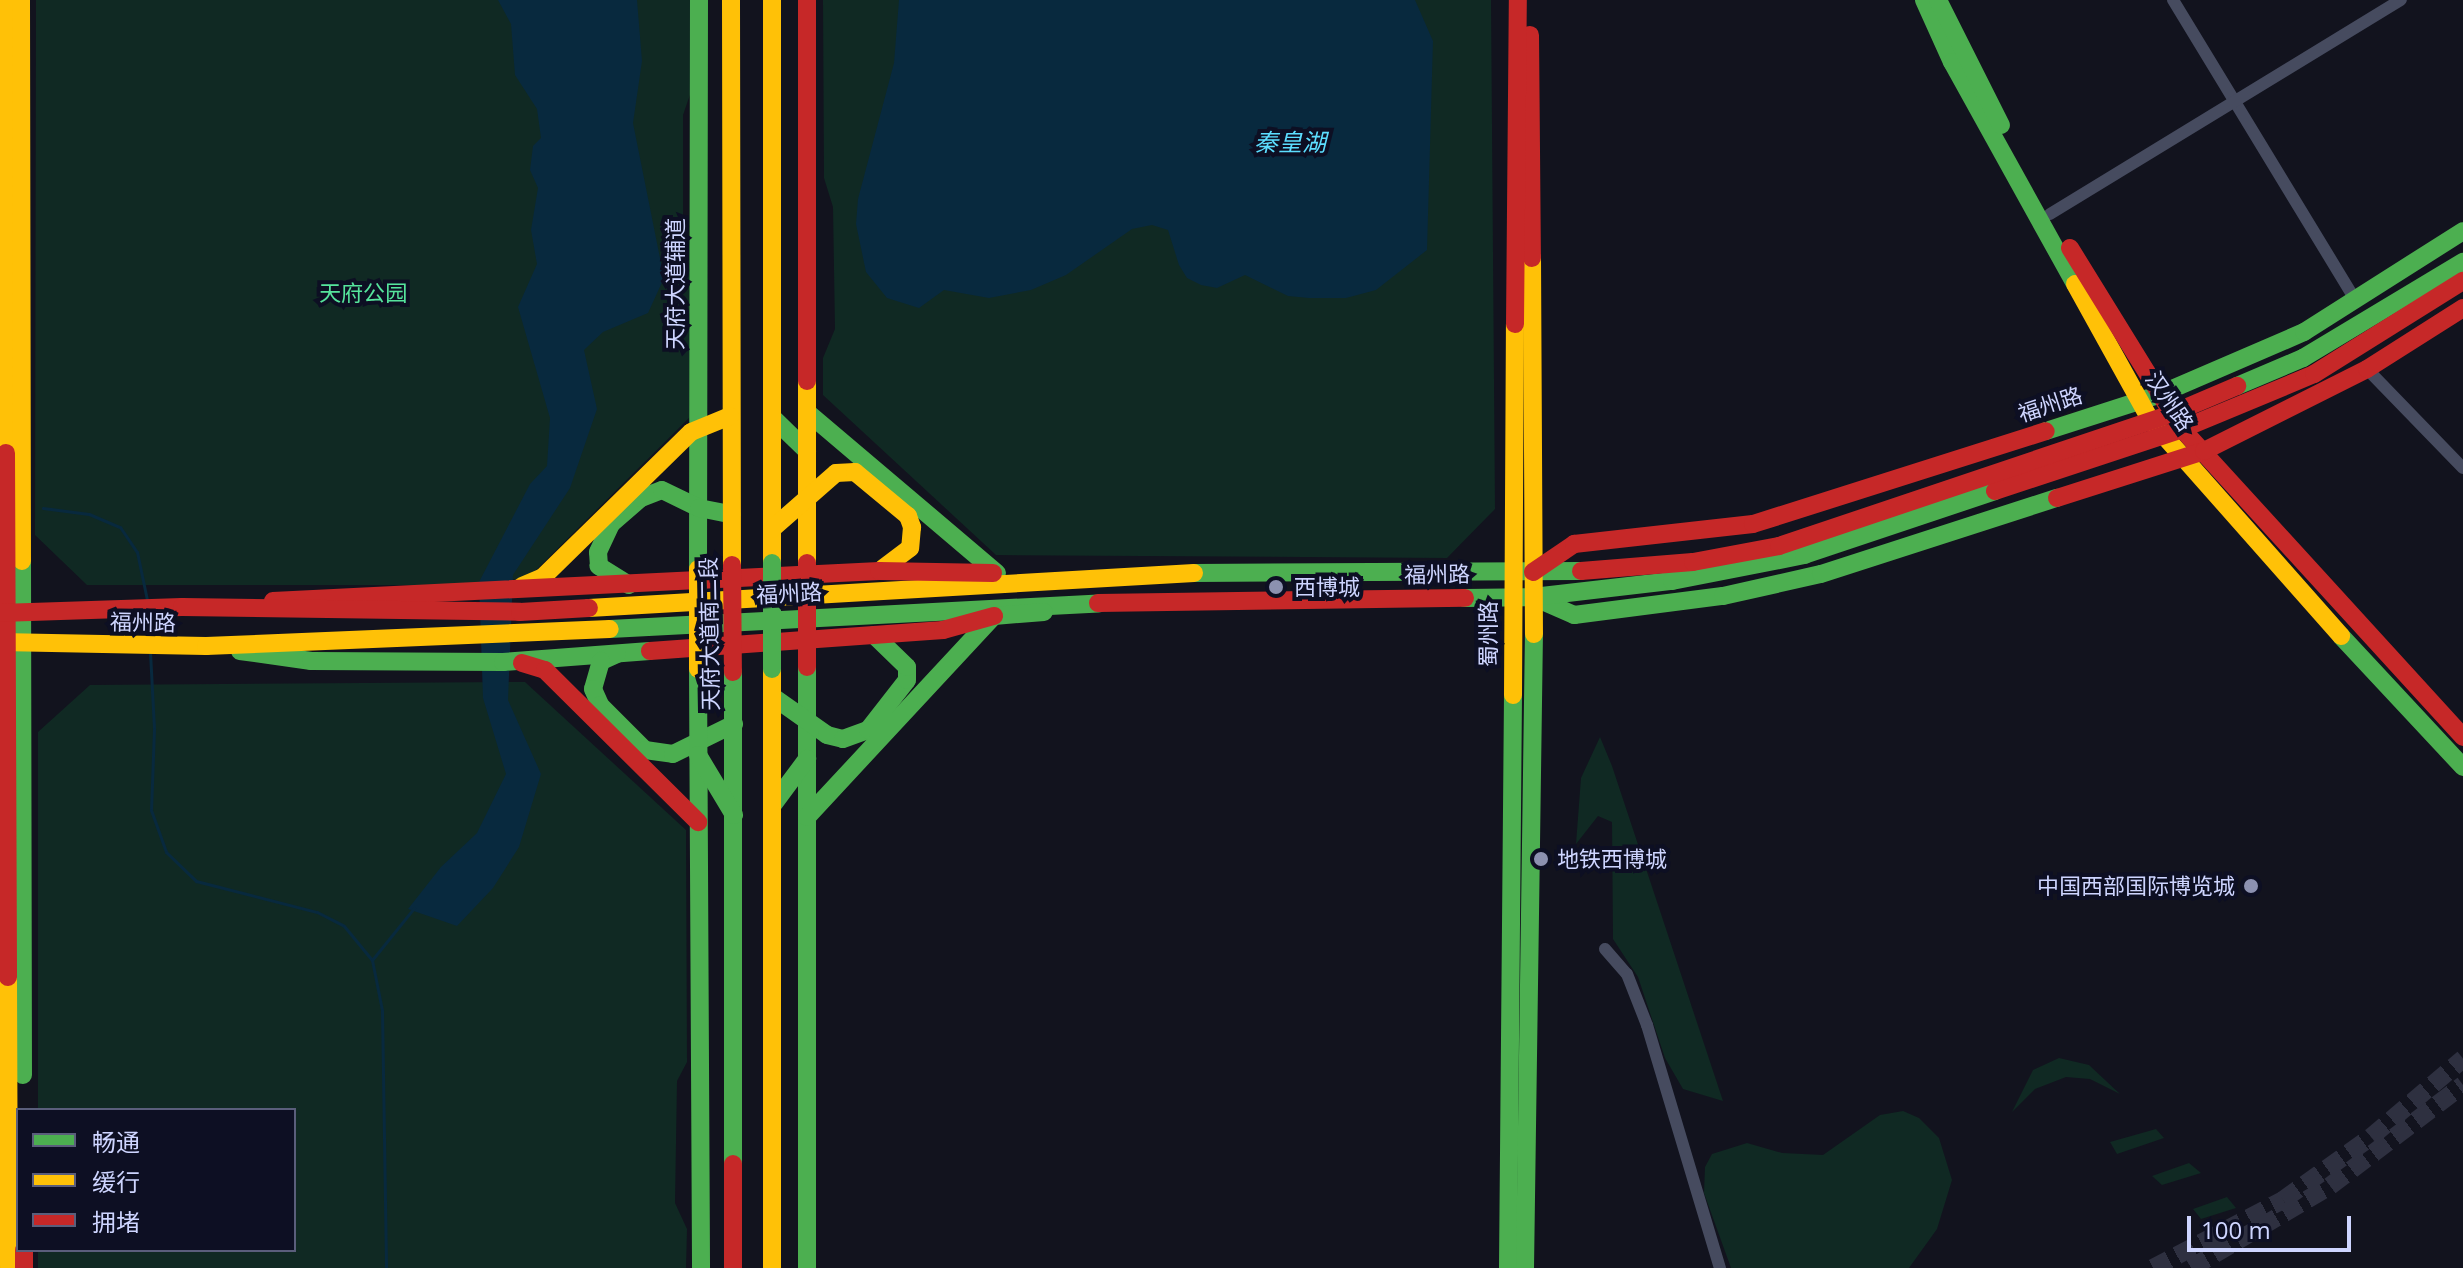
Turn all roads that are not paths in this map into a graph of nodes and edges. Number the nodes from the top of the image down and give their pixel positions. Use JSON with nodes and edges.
{"nodes":[{"id":1,"x":5,"y":0,"type":"edge"},
{"id":2,"x":21,"y":0,"type":"edge"},
{"id":3,"x":699,"y":0,"type":"edge"},
{"id":4,"x":731,"y":0,"type":"edge"},
{"id":5,"x":772,"y":0,"type":"edge"},
{"id":6,"x":807,"y":0,"type":"edge"},
{"id":7,"x":1518,"y":0,"type":"edge"},
{"id":8,"x":1530,"y":0,"type":"edge"},
{"id":9,"x":2173,"y":0,"type":"edge"},
{"id":10,"x":2401,"y":0,"type":"edge"},
{"id":11,"x":1931,"y":1,"type":"edge"},
{"id":12,"x":9,"y":52,"type":"edge"},
{"id":13,"x":2232,"y":106,"type":"junction"},
{"id":14,"x":2050,"y":214,"type":"junction"},
{"id":15,"x":2463,"y":231,"type":"edge"},
{"id":16,"x":2463,"y":262,"type":"edge"},
{"id":17,"x":9,"y":279,"type":"edge"},
{"id":18,"x":2463,"y":281,"type":"edge"},
{"id":19,"x":2356,"y":301,"type":"junction"},
{"id":20,"x":2463,"y":308,"type":"edge"},
{"id":21,"x":2367,"y":369,"type":"junction"},
{"id":22,"x":2158,"y":395,"type":"junction"},
{"id":23,"x":2137,"y":400,"type":"junction"},
{"id":24,"x":807,"y":412,"type":"junction"},
{"id":25,"x":730,"y":416,"type":"junction"},
{"id":26,"x":772,"y":417,"type":"junction"},
{"id":27,"x":2151,"y":421,"type":"junction"},
{"id":28,"x":2177,"y":422,"type":"junction"},
{"id":29,"x":699,"y":427,"type":"junction"},
{"id":30,"x":2162,"y":436,"type":"junction"},
{"id":31,"x":807,"y":451,"type":"junction"},
{"id":32,"x":2204,"y":451,"type":"junction"},
{"id":33,"x":2180,"y":458,"type":"junction"},
{"id":34,"x":2463,"y":468,"type":"edge"},
{"id":35,"x":807,"y":497,"type":"junction"},
{"id":36,"x":699,"y":508,"type":"junction"},
{"id":37,"x":731,"y":514,"type":"junction"},
{"id":38,"x":772,"y":529,"type":"junction"},
{"id":39,"x":14,"y":534,"type":"junction"},
{"id":40,"x":879,"y":571,"type":"junction"},
{"id":41,"x":1512,"y":572,"type":"junction"},
{"id":42,"x":1533,"y":572,"type":"junction"},
{"id":43,"x":993,"y":573,"type":"junction"},
{"id":44,"x":1172,"y":573,"type":"junction"},
{"id":45,"x":632,"y":586,"type":"junction"},
{"id":46,"x":500,"y":593,"type":"junction"},
{"id":47,"x":1512,"y":597,"type":"junction"},
{"id":48,"x":1533,"y":597,"type":"junction"},
{"id":49,"x":1156,"y":603,"type":"junction"},
{"id":50,"x":206,"y":607,"type":"junction"},
{"id":51,"x":0,"y":613,"type":"edge"},
{"id":52,"x":22,"y":613,"type":"junction"},
{"id":53,"x":994,"y":616,"type":"junction"},
{"id":54,"x":874,"y":635,"type":"junction"},
{"id":55,"x":7,"y":643,"type":"edge"},
{"id":56,"x":206,"y":646,"type":"junction"},
{"id":57,"x":630,"y":649,"type":"junction"},
{"id":58,"x":503,"y":662,"type":"junction"},
{"id":59,"x":772,"y":696,"type":"junction"},
{"id":60,"x":807,"y":721,"type":"junction"},
{"id":61,"x":734,"y":724,"type":"junction"},
{"id":62,"x":2462,"y":734,"type":"edge"},
{"id":63,"x":698,"y":746,"type":"junction"},
{"id":64,"x":807,"y":759,"type":"junction"},
{"id":65,"x":2463,"y":767,"type":"edge"},
{"id":66,"x":772,"y":806,"type":"junction"},
{"id":67,"x":734,"y":817,"type":"junction"},
{"id":68,"x":807,"y":817,"type":"junction"},
{"id":69,"x":698,"y":822,"type":"junction"},
{"id":70,"x":1605,"y":949,"type":"dead end"},
{"id":71,"x":23,"y":1108,"type":"edge"},
{"id":72,"x":1512,"y":1267,"type":"edge"},
{"id":73,"x":9,"y":1268,"type":"edge"},
{"id":74,"x":701,"y":1268,"type":"edge"},
{"id":75,"x":733,"y":1268,"type":"edge"},
{"id":76,"x":772,"y":1268,"type":"edge"},
{"id":77,"x":807,"y":1268,"type":"edge"},
{"id":78,"x":1720,"y":1268,"type":"edge"}],
"edges":[{"from":1,"to":12,"type":"main road"},
{"from":2,"to":12,"type":"main road"},
{"from":3,"to":29,"type":"main road","name":"天府大道辅道"},
{"from":4,"to":25,"type":"main road","name":"天府大道南二段"},
{"from":5,"to":26,"type":"main road"},
{"from":6,"to":24,"type":"main road"},
{"from":7,"to":41,"type":"main road","name":"蜀州路"},
{"from":8,"to":42,"type":"main road","name":"蜀州路"},
{"from":9,"to":13,"type":"street"},
{"from":10,"to":13,"type":"street"},
{"from":11,"to":14,"type":"main road","name":"汉州路"},
{"from":11,"to":23,"type":"main road","name":"汉州路"},
{"from":12,"to":17,"type":"main road"},
{"from":13,"to":14,"type":"street"},
{"from":13,"to":19,"type":"street"},
{"from":14,"to":22,"type":"main road","name":"汉州路"},
{"from":15,"to":19,"type":"main road","name":"福州路"},
{"from":16,"to":28,"type":"main road","name":"福州路"},
{"from":17,"to":39,"type":"main road"},
{"from":18,"to":28,"type":"main road","name":"福州路"},
{"from":19,"to":22,"type":"main road","name":"福州路"},
{"from":20,"to":21,"type":"main road","name":"福州路"},
{"from":21,"to":32,"type":"main road","name":"福州路"},
{"from":21,"to":34,"type":"street"},
{"from":22,"to":23,"type":"main road","name":"福州路"},
{"from":22,"to":28,"type":"main road","name":"汉州路"},
{"from":23,"to":27,"type":"main road","name":"汉州路"},
{"from":23,"to":42,"type":"main road","name":"福州路"},
{"from":24,"to":31,"type":"main road"},
{"from":24,"to":43,"type":"main road"},
{"from":25,"to":29,"type":"main road"},
{"from":25,"to":37,"type":"main road","name":"天府大道南二段"},
{"from":26,"to":31,"type":"main road"},
{"from":26,"to":38,"type":"main road"},
{"from":27,"to":28,"type":"main road","name":"福州路"},
{"from":27,"to":30,"type":"main road","name":"汉州路"},
{"from":27,"to":42,"type":"main road","name":"福州路"},
{"from":28,"to":30,"type":"main road","name":"福州路"},
{"from":28,"to":32,"type":"main road","name":"汉州路"},
{"from":29,"to":36,"type":"main road","name":"天府大道辅道"},
{"from":29,"to":46,"type":"main road"},
{"from":30,"to":33,"type":"main road","name":"汉州路"},
{"from":30,"to":48,"type":"main road","name":"福州路"},
{"from":31,"to":35,"type":"main road"},
{"from":32,"to":33,"type":"main road","name":"福州路"},
{"from":32,"to":62,"type":"main road","name":"汉州路"},
{"from":33,"to":48,"type":"main road","name":"福州路"},
{"from":33,"to":65,"type":"main road","name":"汉州路"},
{"from":35,"to":38,"type":"main road"},
{"from":35,"to":40,"type":"main road"},
{"from":35,"to":60,"type":"main road","bridge":true},
{"from":36,"to":37,"type":"main road"},
{"from":36,"to":45,"type":"main road"},
{"from":36,"to":63,"type":"main road","name":"天府大道辅道","bridge":true},
{"from":37,"to":61,"type":"main road","name":"天府大道南二段","bridge":true},
{"from":38,"to":59,"type":"main road","bridge":true},
{"from":39,"to":52,"type":"main road"},
{"from":39,"to":55,"type":"main road"},
{"from":40,"to":43,"type":"main road"},
{"from":40,"to":45,"type":"main road"},
{"from":41,"to":42,"type":"main road","name":"福州路"},
{"from":41,"to":44,"type":"main road","name":"福州路"},
{"from":41,"to":47,"type":"main road","name":"蜀州路"},
{"from":42,"to":48,"type":"main road","name":"蜀州路"},
{"from":43,"to":44,"type":"main road"},
{"from":44,"to":50,"type":"main road","name":"福州路"},
{"from":45,"to":46,"type":"main road"},
{"from":46,"to":50,"type":"main road"},
{"from":47,"to":48,"type":"main road","name":"福州路"},
{"from":47,"to":49,"type":"main road","name":"福州路"},
{"from":47,"to":72,"type":"main road","name":"蜀州路"},
{"from":48,"to":72,"type":"main road","name":"蜀州路"},
{"from":49,"to":53,"type":"main road"},
{"from":49,"to":56,"type":"main road","name":"福州路"},
{"from":50,"to":52,"type":"main road","name":"福州路"},
{"from":51,"to":52,"type":"main road","name":"福州路"},
{"from":52,"to":55,"type":"main road"},
{"from":53,"to":54,"type":"main road"},
{"from":53,"to":68,"type":"main road"},
{"from":54,"to":57,"type":"main road"},
{"from":54,"to":60,"type":"main road"},
{"from":55,"to":56,"type":"main road","name":"福州路"},
{"from":55,"to":71,"type":"main road"},
{"from":55,"to":73,"type":"main road"},
{"from":56,"to":58,"type":"main road"},
{"from":57,"to":58,"type":"main road"},
{"from":57,"to":63,"type":"main road"},
{"from":58,"to":69,"type":"main road"},
{"from":59,"to":60,"type":"main road"},
{"from":59,"to":66,"type":"main road"},
{"from":60,"to":64,"type":"main road"},
{"from":61,"to":63,"type":"main road"},
{"from":61,"to":67,"type":"main road","name":"天府大道南二段"},
{"from":63,"to":67,"type":"main road"},
{"from":63,"to":69,"type":"main road","name":"天府大道辅道"},
{"from":64,"to":66,"type":"main road"},
{"from":64,"to":68,"type":"main road"},
{"from":66,"to":76,"type":"main road"},
{"from":67,"to":75,"type":"main road","name":"天府大道南二段"},
{"from":68,"to":77,"type":"main road"},
{"from":69,"to":74,"type":"main road","name":"天府大道辅道"},
{"from":70,"to":78,"type":"street"}]}
